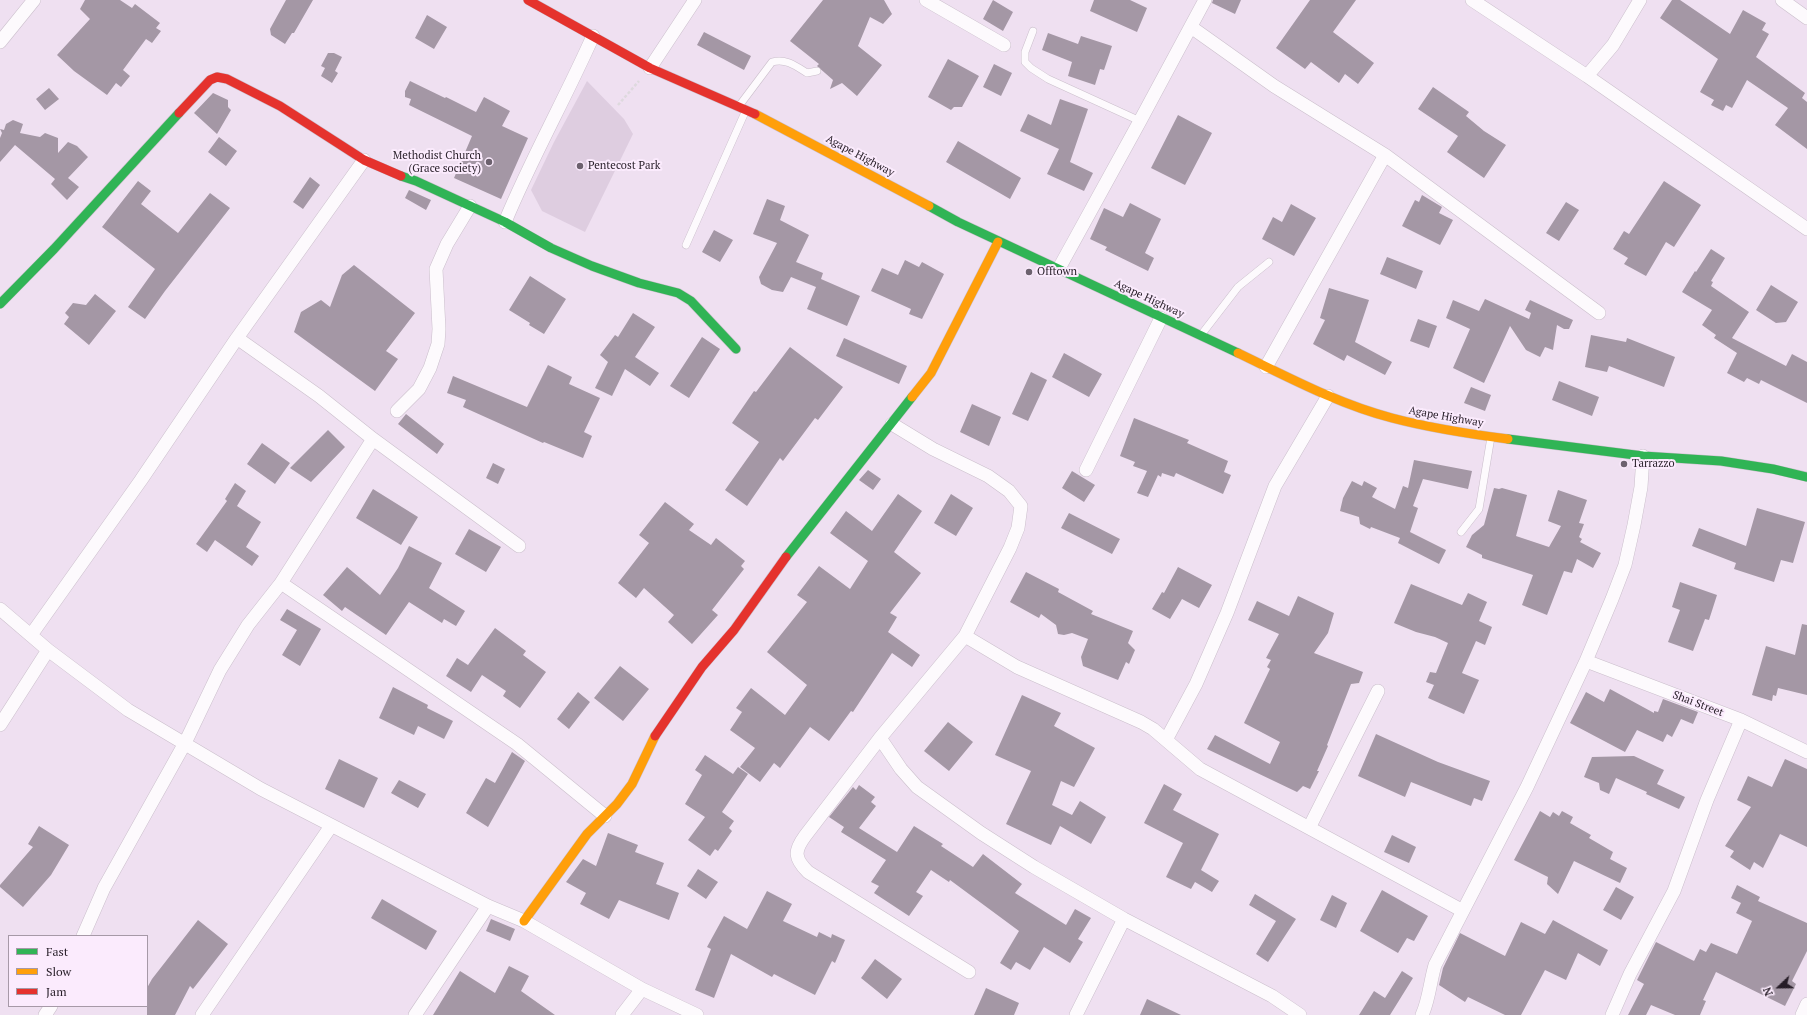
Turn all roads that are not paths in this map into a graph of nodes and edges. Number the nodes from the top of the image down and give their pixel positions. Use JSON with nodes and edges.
{"nodes":[{"id":1,"x":34,"y":0,"type":"edge"},
{"id":2,"x":528,"y":0,"type":"edge"},
{"id":3,"x":695,"y":0,"type":"edge"},
{"id":4,"x":926,"y":0,"type":"edge"},
{"id":5,"x":1205,"y":0,"type":"edge"},
{"id":6,"x":1472,"y":0,"type":"edge"},
{"id":7,"x":1640,"y":0,"type":"edge"},
{"id":8,"x":1782,"y":0,"type":"edge"},
{"id":9,"x":1807,"y":18,"type":"edge"},
{"id":10,"x":1191,"y":27,"type":"junction"},
{"id":11,"x":1033,"y":31,"type":"dead end"},
{"id":12,"x":593,"y":36,"type":"junction"},
{"id":13,"x":0,"y":42,"type":"edge"},
{"id":14,"x":1004,"y":45,"type":"dead end"},
{"id":15,"x":650,"y":68,"type":"junction"},
{"id":16,"x":817,"y":71,"type":"dead end"},
{"id":17,"x":1588,"y":76,"type":"junction"},
{"id":18,"x":742,"y":108,"type":"junction"},
{"id":19,"x":1140,"y":122,"type":"junction"},
{"id":20,"x":1385,"y":155,"type":"junction"},
{"id":21,"x":364,"y":160,"type":"junction"},
{"id":22,"x":470,"y":206,"type":"junction"},
{"id":23,"x":505,"y":222,"type":"junction"},
{"id":24,"x":1807,"y":229,"type":"edge"},
{"id":25,"x":998,"y":242,"type":"junction"},
{"id":26,"x":686,"y":246,"type":"dead end"},
{"id":27,"x":1269,"y":262,"type":"dead end"},
{"id":28,"x":1058,"y":270,"type":"junction"},
{"id":29,"x":0,"y":304,"type":"edge"},
{"id":30,"x":1599,"y":313,"type":"dead end"},
{"id":31,"x":1161,"y":318,"type":"junction"},
{"id":32,"x":1200,"y":336,"type":"junction"},
{"id":33,"x":237,"y":338,"type":"junction"},
{"id":34,"x":736,"y":349,"type":"dead end"},
{"id":35,"x":1266,"y":367,"type":"junction"},
{"id":36,"x":1328,"y":396,"type":"junction"},
{"id":37,"x":397,"y":411,"type":"dead end"},
{"id":38,"x":892,"y":424,"type":"junction"},
{"id":39,"x":1491,"y":437,"type":"junction"},
{"id":40,"x":373,"y":439,"type":"junction"},
{"id":41,"x":1643,"y":456,"type":"junction"},
{"id":42,"x":1086,"y":470,"type":"dead end"},
{"id":43,"x":1807,"y":477,"type":"edge"},
{"id":44,"x":1461,"y":532,"type":"dead end"},
{"id":45,"x":519,"y":546,"type":"dead end"},
{"id":46,"x":281,"y":583,"type":"junction"},
{"id":47,"x":0,"y":609,"type":"edge"},
{"id":48,"x":31,"y":635,"type":"junction"},
{"id":49,"x":964,"y":636,"type":"junction"},
{"id":50,"x":48,"y":650,"type":"junction"},
{"id":51,"x":1586,"y":661,"type":"junction"},
{"id":52,"x":1378,"y":691,"type":"dead end"},
{"id":53,"x":1741,"y":720,"type":"junction"},
{"id":54,"x":0,"y":725,"type":"edge"},
{"id":55,"x":880,"y":738,"type":"junction"},
{"id":56,"x":1166,"y":740,"type":"junction"},
{"id":57,"x":185,"y":743,"type":"junction"},
{"id":58,"x":1807,"y":752,"type":"edge"},
{"id":59,"x":605,"y":816,"type":"junction"},
{"id":60,"x":331,"y":826,"type":"junction"},
{"id":61,"x":1309,"y":828,"type":"junction"},
{"id":62,"x":488,"y":906,"type":"junction"},
{"id":63,"x":1463,"y":911,"type":"junction"},
{"id":64,"x":1124,"y":919,"type":"junction"},
{"id":65,"x":524,"y":921,"type":"junction"},
{"id":66,"x":83,"y":935,"type":"edge"},
{"id":67,"x":969,"y":972,"type":"dead end"},
{"id":68,"x":642,"y":989,"type":"junction"},
{"id":69,"x":1807,"y":1004,"type":"edge"},
{"id":70,"x":50,"y":1007,"type":"edge"},
{"id":71,"x":44,"y":1015,"type":"edge"},
{"id":72,"x":202,"y":1015,"type":"edge"},
{"id":73,"x":415,"y":1015,"type":"edge"},
{"id":74,"x":622,"y":1015,"type":"edge"},
{"id":75,"x":697,"y":1015,"type":"edge"},
{"id":76,"x":1076,"y":1015,"type":"edge"},
{"id":77,"x":1300,"y":1015,"type":"edge"},
{"id":78,"x":1422,"y":1015,"type":"edge"},
{"id":79,"x":1612,"y":1015,"type":"edge"},
{"id":80,"x":1802,"y":1015,"type":"edge"}],
"edges":[{"from":1,"to":13,"type":"street"},
{"from":2,"to":12,"type":"street","name":"Agape Highway"},
{"from":3,"to":15,"type":"street"},
{"from":4,"to":14,"type":"street"},
{"from":5,"to":10,"type":"street"},
{"from":6,"to":17,"type":"street"},
{"from":7,"to":17,"type":"street"},
{"from":8,"to":9,"type":"street"},
{"from":10,"to":19,"type":"street"},
{"from":10,"to":20,"type":"street"},
{"from":11,"to":19,"type":"lane"},
{"from":12,"to":15,"type":"street","name":"Agape Highway"},
{"from":12,"to":23,"type":"street"},
{"from":15,"to":18,"type":"street","name":"Agape Highway"},
{"from":16,"to":18,"type":"lane"},
{"from":17,"to":24,"type":"street"},
{"from":18,"to":25,"type":"street","name":"Agape Highway"},
{"from":18,"to":26,"type":"lane"},
{"from":19,"to":28,"type":"street"},
{"from":20,"to":30,"type":"street"},
{"from":20,"to":35,"type":"street"},
{"from":21,"to":22,"type":"street"},
{"from":21,"to":29,"type":"street"},
{"from":21,"to":33,"type":"street"},
{"from":22,"to":23,"type":"street"},
{"from":22,"to":37,"type":"street"},
{"from":23,"to":34,"type":"street"},
{"from":25,"to":28,"type":"street","name":"Agape Highway"},
{"from":25,"to":38,"type":"street"},
{"from":27,"to":32,"type":"lane"},
{"from":28,"to":31,"type":"street","name":"Agape Highway"},
{"from":31,"to":32,"type":"street","name":"Agape Highway"},
{"from":31,"to":42,"type":"street"},
{"from":32,"to":35,"type":"street","name":"Agape Highway"},
{"from":33,"to":40,"type":"street"},
{"from":33,"to":48,"type":"street"},
{"from":35,"to":36,"type":"street","name":"Agape Highway"},
{"from":36,"to":39,"type":"street","name":"Agape Highway"},
{"from":36,"to":56,"type":"street"},
{"from":38,"to":49,"type":"street"},
{"from":38,"to":59,"type":"street"},
{"from":39,"to":41,"type":"street","name":"Agape Highway"},
{"from":39,"to":44,"type":"lane"},
{"from":40,"to":45,"type":"street"},
{"from":40,"to":46,"type":"street"},
{"from":41,"to":43,"type":"street","name":"Agape Highway"},
{"from":41,"to":51,"type":"street"},
{"from":46,"to":57,"type":"street"},
{"from":46,"to":59,"type":"street"},
{"from":47,"to":48,"type":"street"},
{"from":48,"to":50,"type":"street"},
{"from":49,"to":55,"type":"street"},
{"from":49,"to":56,"type":"street"},
{"from":50,"to":54,"type":"street"},
{"from":50,"to":57,"type":"street"},
{"from":51,"to":53,"type":"street","name":"Shai Street"},
{"from":51,"to":63,"type":"street"},
{"from":52,"to":61,"type":"street"},
{"from":53,"to":58,"type":"street","name":"Shai Street"},
{"from":53,"to":79,"type":"street"},
{"from":55,"to":64,"type":"street"},
{"from":55,"to":67,"type":"street"},
{"from":56,"to":61,"type":"street"},
{"from":57,"to":60,"type":"street"},
{"from":57,"to":66,"type":"street"},
{"from":59,"to":65,"type":"street"},
{"from":60,"to":62,"type":"street"},
{"from":60,"to":72,"type":"street"},
{"from":61,"to":63,"type":"street"},
{"from":62,"to":65,"type":"street"},
{"from":62,"to":73,"type":"street"},
{"from":63,"to":78,"type":"street"},
{"from":64,"to":76,"type":"street"},
{"from":64,"to":77,"type":"street"},
{"from":65,"to":68,"type":"street"},
{"from":68,"to":74,"type":"street"},
{"from":68,"to":75,"type":"street"},
{"from":69,"to":80,"type":"street"},
{"from":70,"to":71,"type":"street"}]}
